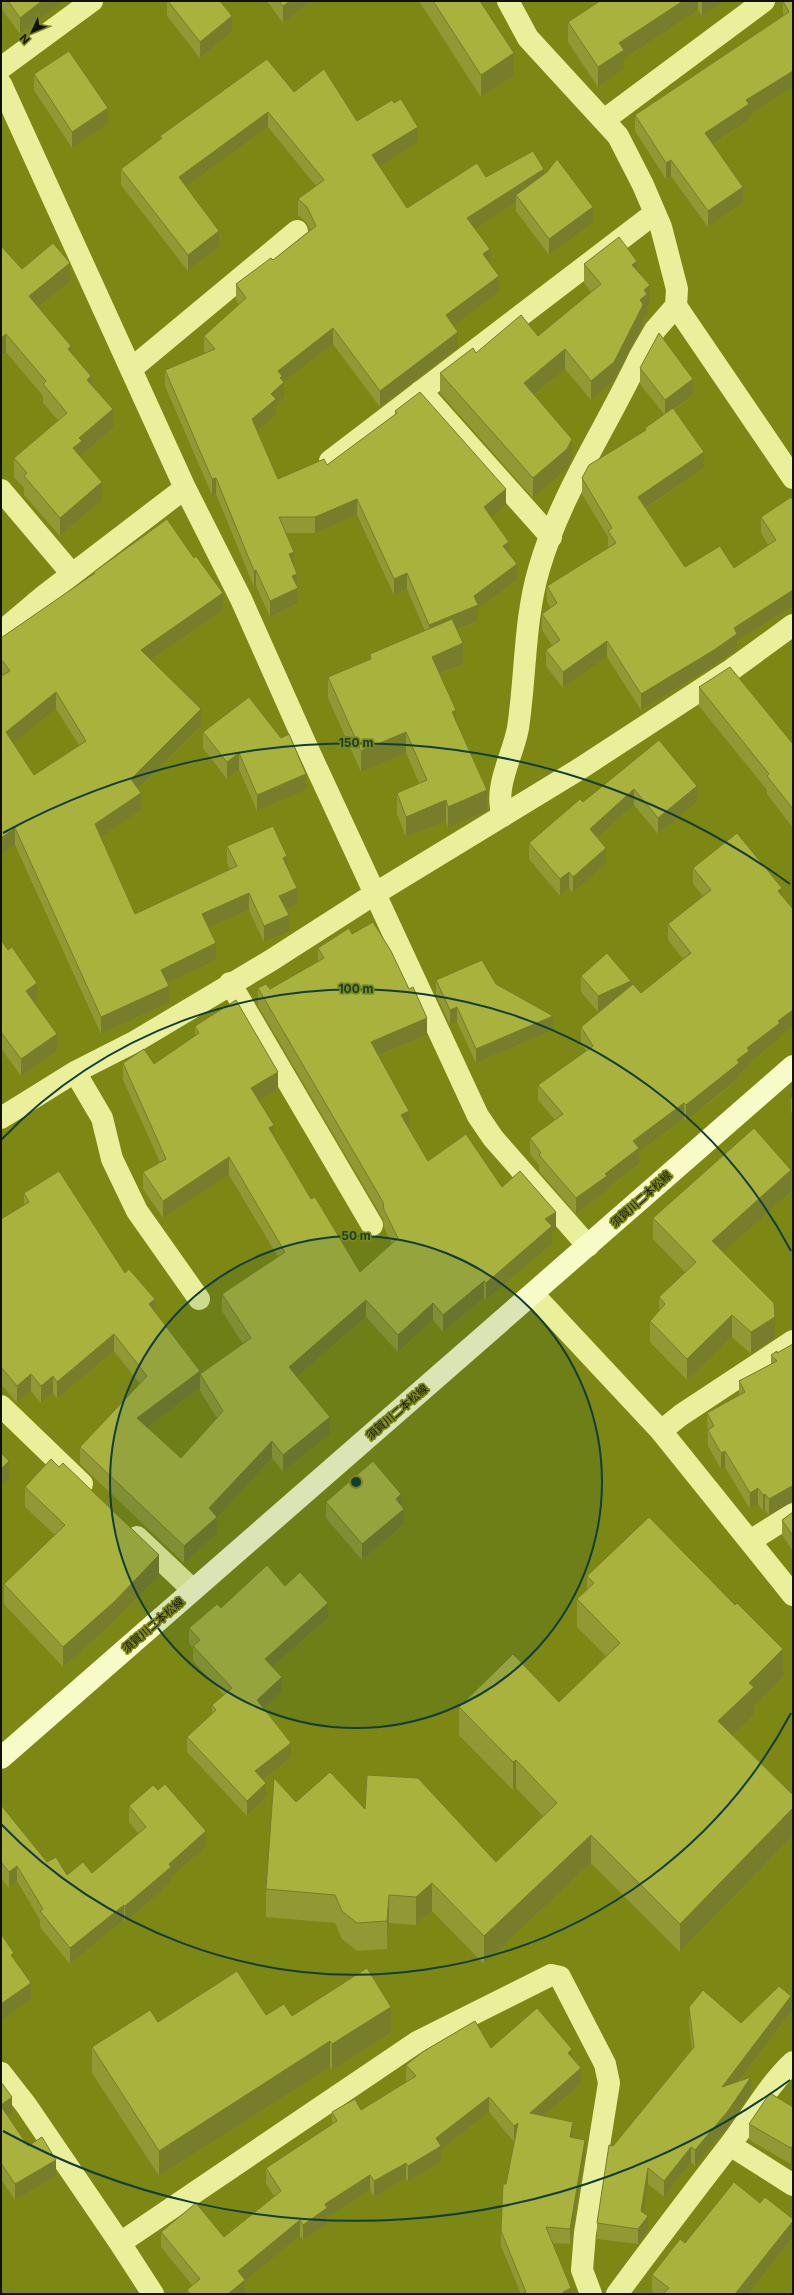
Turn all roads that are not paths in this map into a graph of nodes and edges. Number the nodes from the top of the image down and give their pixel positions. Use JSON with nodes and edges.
{"nodes":[{"id":1,"x":92,"y":1,"type":"edge"},
{"id":2,"x":508,"y":1,"type":"edge"},
{"id":3,"x":764,"y":1,"type":"edge"},
{"id":4,"x":1,"y":68,"type":"edge"},
{"id":5,"x":1,"y":84,"type":"edge"},
{"id":6,"x":604,"y":120,"type":"junction"},
{"id":7,"x":655,"y":213,"type":"junction"},
{"id":8,"x":297,"y":231,"type":"dead end"},
{"id":9,"x":676,"y":306,"type":"junction"},
{"id":10,"x":130,"y":369,"type":"junction"},
{"id":11,"x":421,"y":391,"type":"junction"},
{"id":12,"x":330,"y":461,"type":"edge"},
{"id":13,"x":793,"y":478,"type":"edge"},
{"id":14,"x":186,"y":488,"type":"junction"},
{"id":15,"x":1,"y":490,"type":"edge"},
{"id":16,"x":551,"y":537,"type":"junction"},
{"id":17,"x":72,"y":574,"type":"junction"},
{"id":18,"x":793,"y":625,"type":"edge"},
{"id":19,"x":1,"y":632,"type":"edge"},
{"id":20,"x":503,"y":816,"type":"junction"},
{"id":21,"x":376,"y":893,"type":"junction"},
{"id":22,"x":230,"y":983,"type":"junction"},
{"id":23,"x":793,"y":1066,"type":"edge"},
{"id":24,"x":75,"y":1072,"type":"junction"},
{"id":25,"x":1,"y":1118,"type":"edge"},
{"id":26,"x":372,"y":1225,"type":"dead end"},
{"id":27,"x":588,"y":1246,"type":"junction"},
{"id":28,"x":533,"y":1294,"type":"junction"},
{"id":29,"x":199,"y":1299,"type":"dead end"},
{"id":30,"x":793,"y":1341,"type":"edge"},
{"id":31,"x":1,"y":1406,"type":"edge"},
{"id":32,"x":661,"y":1431,"type":"junction"},
{"id":33,"x":94,"y":1496,"type":"edge"},
{"id":34,"x":793,"y":1514,"type":"edge"},
{"id":35,"x":123,"y":1524,"type":"edge"},
{"id":36,"x":750,"y":1541,"type":"junction"},
{"id":37,"x":193,"y":1590,"type":"junction"},
{"id":38,"x":793,"y":1595,"type":"edge"},
{"id":39,"x":1,"y":1758,"type":"edge"},
{"id":40,"x":793,"y":2062,"type":"edge"},
{"id":41,"x":1,"y":2073,"type":"edge"},
{"id":42,"x":730,"y":2145,"type":"junction"},
{"id":43,"x":793,"y":2186,"type":"edge"},
{"id":44,"x":120,"y":2242,"type":"junction"},
{"id":45,"x":153,"y":2294,"type":"edge"},
{"id":46,"x":591,"y":2294,"type":"edge"},
{"id":47,"x":617,"y":2294,"type":"edge"}],
"edges":[{"from":1,"to":4,"type":"street"},
{"from":2,"to":6,"type":"street"},
{"from":3,"to":6,"type":"street"},
{"from":5,"to":10,"type":"street"},
{"from":6,"to":7,"type":"street"},
{"from":7,"to":9,"type":"street"},
{"from":7,"to":11,"type":"street"},
{"from":8,"to":10,"type":"street"},
{"from":9,"to":13,"type":"street"},
{"from":9,"to":16,"type":"street"},
{"from":10,"to":14,"type":"street"},
{"from":11,"to":12,"type":"street"},
{"from":11,"to":16,"type":"street"},
{"from":14,"to":17,"type":"street"},
{"from":14,"to":21,"type":"street"},
{"from":15,"to":17,"type":"street"},
{"from":16,"to":20,"type":"street"},
{"from":17,"to":19,"type":"street"},
{"from":18,"to":20,"type":"street"},
{"from":20,"to":21,"type":"street"},
{"from":21,"to":22,"type":"street"},
{"from":21,"to":27,"type":"street"},
{"from":22,"to":24,"type":"street"},
{"from":22,"to":26,"type":"street"},
{"from":23,"to":27,"type":"main road","name":"須賀川二本松線"},
{"from":24,"to":25,"type":"street"},
{"from":24,"to":29,"type":"street"},
{"from":27,"to":28,"type":"main road","name":"須賀川二本松線"},
{"from":28,"to":32,"type":"street"},
{"from":28,"to":37,"type":"main road","name":"須賀川二本松線"},
{"from":30,"to":32,"type":"street"},
{"from":31,"to":33,"type":"street"},
{"from":32,"to":36,"type":"street"},
{"from":34,"to":36,"type":"street"},
{"from":35,"to":37,"type":"street"},
{"from":36,"to":38,"type":"street"},
{"from":37,"to":39,"type":"main road","name":"須賀川二本松線"},
{"from":40,"to":42,"type":"street"},
{"from":41,"to":44,"type":"street"},
{"from":42,"to":43,"type":"street"},
{"from":42,"to":47,"type":"street"},
{"from":44,"to":45,"type":"street"},
{"from":44,"to":46,"type":"street"}]}
